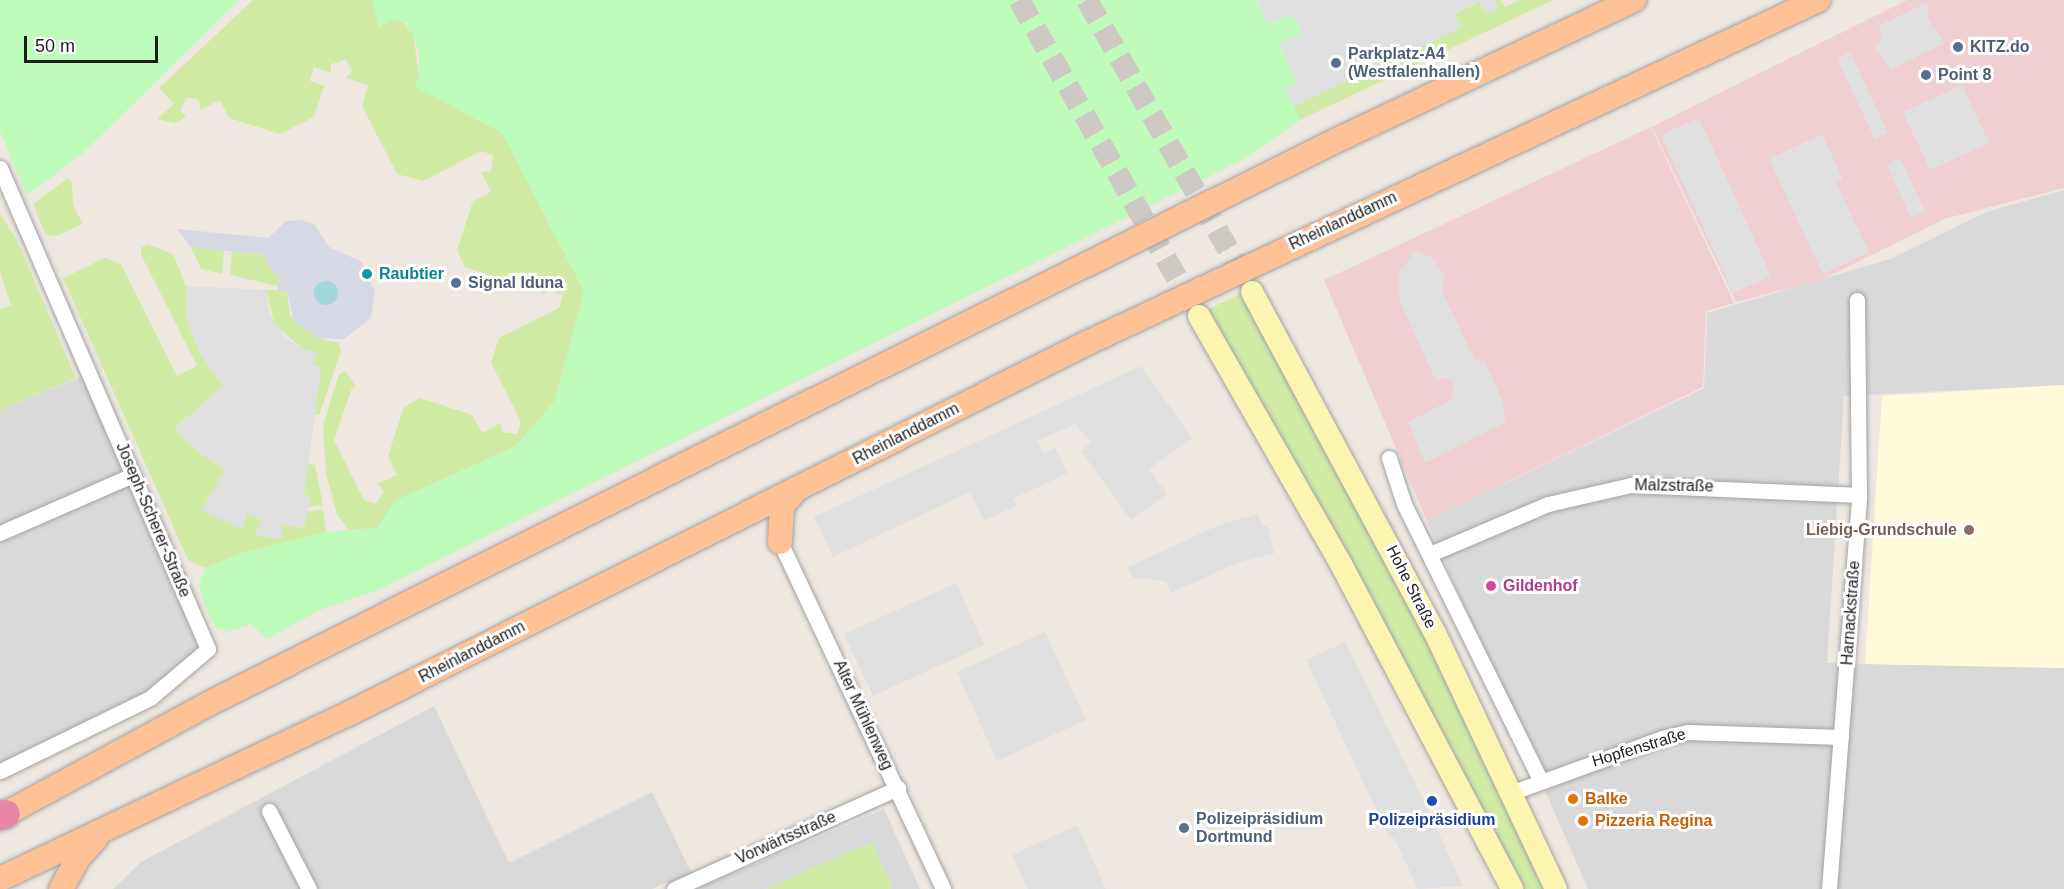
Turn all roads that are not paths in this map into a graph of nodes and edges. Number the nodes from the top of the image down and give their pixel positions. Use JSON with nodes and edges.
{"nodes":[{"id":1,"x":1634,"y":0,"type":"edge"},
{"id":2,"x":1818,"y":0,"type":"edge"},
{"id":3,"x":0,"y":168,"type":"edge"},
{"id":4,"x":1252,"y":292,"type":"tunnel mouth"},
{"id":5,"x":1857,"y":300,"type":"dead end"},
{"id":6,"x":1199,"y":316,"type":"tunnel mouth"},
{"id":7,"x":1389,"y":458,"type":"dead end"},
{"id":8,"x":133,"y":475,"type":"junction"},
{"id":9,"x":796,"y":490,"type":"junction"},
{"id":10,"x":1859,"y":495,"type":"junction"},
{"id":11,"x":735,"y":520,"type":"junction"},
{"id":12,"x":0,"y":533,"type":"edge"},
{"id":13,"x":780,"y":542,"type":"junction"},
{"id":14,"x":1430,"y":554,"type":"junction"},
{"id":15,"x":1841,"y":737,"type":"junction"},
{"id":16,"x":0,"y":771,"type":"edge"},
{"id":17,"x":1541,"y":781,"type":"junction"},
{"id":18,"x":898,"y":788,"type":"junction"},
{"id":19,"x":1513,"y":792,"type":"junction"},
{"id":20,"x":269,"y":811,"type":"dead end"},
{"id":21,"x":2,"y":816,"type":"edge"},
{"id":22,"x":126,"y":820,"type":"junction"},
{"id":23,"x":0,"y":879,"type":"edge"},
{"id":24,"x":1509,"y":886,"type":"edge"},
{"id":25,"x":61,"y":889,"type":"edge"},
{"id":26,"x":309,"y":889,"type":"edge"},
{"id":27,"x":674,"y":889,"type":"edge"},
{"id":28,"x":943,"y":889,"type":"edge"},
{"id":29,"x":1556,"y":889,"type":"edge"},
{"id":30,"x":1829,"y":889,"type":"edge"}],
"edges":[{"from":1,"to":21,"type":"main road"},
{"from":2,"to":9,"type":"main road","name":"Rheinlanddamm"},
{"from":3,"to":8,"type":"street","name":"Joseph-Scherer-Straße"},
{"from":4,"to":19,"type":"main road","name":"Hohe Straße"},
{"from":5,"to":10,"type":"street","name":"Harnackstraße"},
{"from":6,"to":24,"type":"main road"},
{"from":7,"to":14,"type":"street","name":"Hohe Straße"},
{"from":8,"to":12,"type":"street"},
{"from":8,"to":16,"type":"street","name":"Joseph-Scherer-Straße"},
{"from":9,"to":11,"type":"main road","name":"Rheinlanddamm"},
{"from":9,"to":13,"type":"main road"},
{"from":10,"to":14,"type":"street","name":"Malzstraße"},
{"from":10,"to":15,"type":"street","name":"Harnackstraße"},
{"from":11,"to":13,"type":"main road"},
{"from":11,"to":22,"type":"main road","name":"Rheinlanddamm"},
{"from":13,"to":18,"type":"street","name":"Alter Mühlenweg"},
{"from":14,"to":17,"type":"street","name":"Hohe Straße"},
{"from":15,"to":17,"type":"street","name":"Hopfenstraße"},
{"from":15,"to":30,"type":"street","name":"Harnackstraße"},
{"from":17,"to":19,"type":"street","name":"Hopfenstraße"},
{"from":18,"to":27,"type":"street","name":"Vorwärtsstraße"},
{"from":18,"to":28,"type":"street","name":"Alter Mühlenweg"},
{"from":19,"to":29,"type":"main road","name":"Hohe Straße"},
{"from":20,"to":26,"type":"street"},
{"from":22,"to":23,"type":"main road","name":"Rheinlanddamm"},
{"from":22,"to":25,"type":"main road"}]}
